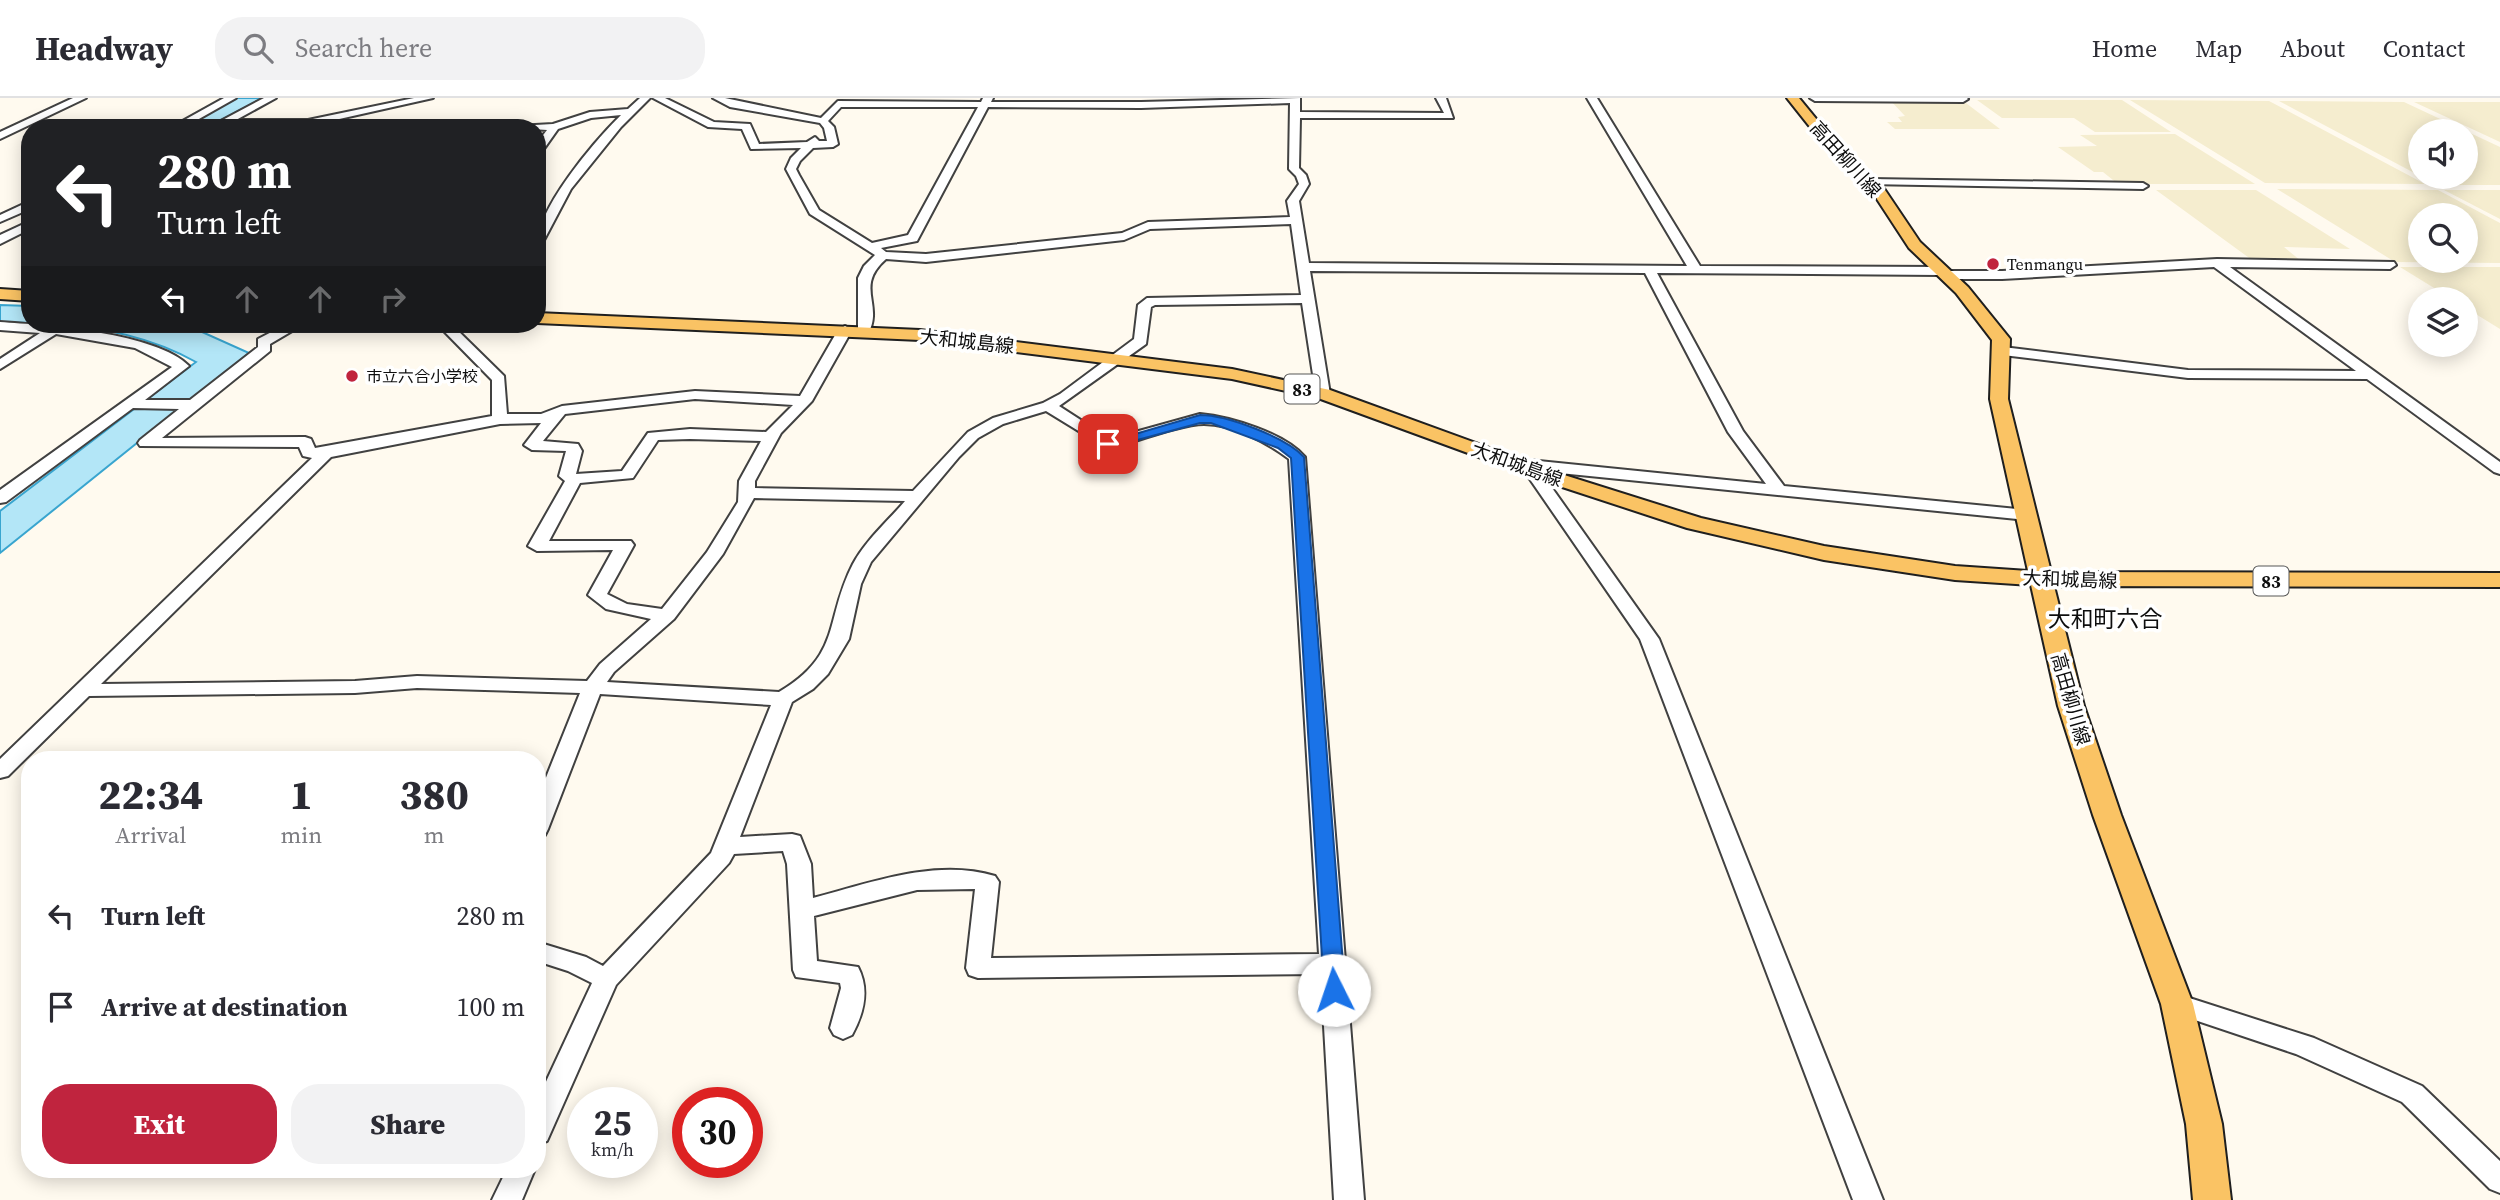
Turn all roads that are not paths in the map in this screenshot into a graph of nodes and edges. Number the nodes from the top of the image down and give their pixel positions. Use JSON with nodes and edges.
{"nodes":[{"id":1,"x":81,"y":98,"type":"edge"},
{"id":2,"x":232,"y":98,"type":"edge"},
{"id":3,"x":271,"y":98,"type":"edge"},
{"id":4,"x":428,"y":98,"type":"edge"},
{"id":5,"x":645,"y":98,"type":"edge"},
{"id":6,"x":658,"y":98,"type":"edge"},
{"id":7,"x":718,"y":98,"type":"edge"},
{"id":8,"x":1441,"y":98,"type":"edge"},
{"id":9,"x":1592,"y":98,"type":"edge"},
{"id":10,"x":1793,"y":98,"type":"edge"},
{"id":11,"x":1815,"y":98,"type":"edge"},
{"id":12,"x":1294,"y":99,"type":"edge"},
{"id":13,"x":1963,"y":99,"type":"edge"},
{"id":14,"x":987,"y":101,"type":"edge"},
{"id":15,"x":629,"y":112,"type":"junction"},
{"id":16,"x":1293,"y":115,"type":"junction"},
{"id":17,"x":36,"y":119,"type":"edge"},
{"id":18,"x":192,"y":119,"type":"edge"},
{"id":19,"x":230,"y":119,"type":"edge"},
{"id":20,"x":327,"y":119,"type":"edge"},
{"id":21,"x":823,"y":121,"type":"junction"},
{"id":22,"x":21,"y":126,"type":"edge"},
{"id":23,"x":546,"y":127,"type":"edge"},
{"id":24,"x":554,"y":127,"type":"junction"},
{"id":25,"x":0,"y":136,"type":"edge"},
{"id":26,"x":546,"y":138,"type":"edge"},
{"id":27,"x":815,"y":139,"type":"junction"},
{"id":28,"x":1870,"y":182,"type":"junction"},
{"id":29,"x":2143,"y":186,"type":"dead end"},
{"id":30,"x":21,"y":208,"type":"edge"},
{"id":31,"x":0,"y":219,"type":"edge"},
{"id":32,"x":1296,"y":220,"type":"junction"},
{"id":33,"x":546,"y":225,"type":"edge"},
{"id":34,"x":21,"y":229,"type":"edge"},
{"id":35,"x":0,"y":240,"type":"edge"},
{"id":36,"x":870,"y":247,"type":"junction"},
{"id":37,"x":883,"y":255,"type":"junction"},
{"id":38,"x":2217,"y":262,"type":"junction"},
{"id":39,"x":2390,"y":265,"type":"dead end"},
{"id":40,"x":1304,"y":267,"type":"junction"},
{"id":41,"x":1649,"y":270,"type":"junction"},
{"id":42,"x":1696,"y":270,"type":"junction"},
{"id":43,"x":1944,"y":273,"type":"junction"},
{"id":44,"x":0,"y":294,"type":"edge"},
{"id":45,"x":21,"y":295,"type":"edge"},
{"id":46,"x":1310,"y":299,"type":"junction"},
{"id":47,"x":546,"y":318,"type":"edge"},
{"id":48,"x":0,"y":326,"type":"edge"},
{"id":49,"x":21,"y":328,"type":"edge"},
{"id":50,"x":854,"y":330,"type":"junction"},
{"id":51,"x":49,"y":333,"type":"edge"},
{"id":52,"x":71,"y":333,"type":"edge"},
{"id":53,"x":280,"y":333,"type":"edge"},
{"id":54,"x":453,"y":333,"type":"edge"},
{"id":55,"x":2003,"y":351,"type":"junction"},
{"id":56,"x":1120,"y":359,"type":"junction"},
{"id":57,"x":0,"y":365,"type":"edge"},
{"id":58,"x":2370,"y":375,"type":"junction"},
{"id":59,"x":1323,"y":394,"type":"junction"},
{"id":60,"x":805,"y":401,"type":"junction"},
{"id":61,"x":138,"y":404,"type":"junction"},
{"id":62,"x":193,"y":405,"type":"junction"},
{"id":63,"x":1048,"y":406,"type":"junction"},
{"id":64,"x":556,"y":413,"type":"junction"},
{"id":65,"x":500,"y":419,"type":"junction"},
{"id":66,"x":771,"y":438,"type":"junction"},
{"id":67,"x":326,"y":453,"type":"junction"},
{"id":68,"x":1523,"y":466,"type":"junction"},
{"id":69,"x":2500,"y":470,"type":"edge"},
{"id":70,"x":575,"y":479,"type":"junction"},
{"id":71,"x":1778,"y":489,"type":"junction"},
{"id":72,"x":748,"y":493,"type":"junction"},
{"id":73,"x":918,"y":496,"type":"junction"},
{"id":74,"x":0,"y":498,"type":"edge"},
{"id":75,"x":2027,"y":515,"type":"junction"},
{"id":76,"x":2043,"y":579,"type":"junction"},
{"id":77,"x":2500,"y":580,"type":"edge"},
{"id":78,"x":667,"y":615,"type":"junction"},
{"id":79,"x":592,"y":689,"type":"junction"},
{"id":80,"x":83,"y":690,"type":"junction"},
{"id":81,"x":783,"y":699,"type":"junction"},
{"id":82,"x":0,"y":771,"type":"edge"},
{"id":83,"x":546,"y":806,"type":"edge"},
{"id":84,"x":725,"y":846,"type":"junction"},
{"id":85,"x":802,"y":910,"type":"junction"},
{"id":86,"x":546,"y":954,"type":"edge"},
{"id":87,"x":1332,"y":964,"type":"junction"},
{"id":88,"x":606,"y":979,"type":"junction"},
{"id":89,"x":2177,"y":1004,"type":"junction"},
{"id":90,"x":842,"y":1028,"type":"dead end"},
{"id":91,"x":546,"y":1112,"type":"edge"},
{"id":92,"x":517,"y":1178,"type":"edge"},
{"id":93,"x":2500,"y":1180,"type":"edge"},
{"id":94,"x":507,"y":1200,"type":"edge"},
{"id":95,"x":1349,"y":1200,"type":"edge"},
{"id":96,"x":1868,"y":1200,"type":"edge"},
{"id":97,"x":2211,"y":1200,"type":"edge"}],
"edges":[{"from":1,"to":17,"type":"street"},
{"from":2,"to":18,"type":"street"},
{"from":3,"to":19,"type":"street"},
{"from":4,"to":20,"type":"street"},
{"from":5,"to":15,"type":"street"},
{"from":6,"to":27,"type":"street"},
{"from":7,"to":21,"type":"street"},
{"from":8,"to":16,"type":"street"},
{"from":9,"to":42,"type":"street"},
{"from":10,"to":28,"type":"main road","name":"高田柳川線"},
{"from":11,"to":13,"type":"street"},
{"from":12,"to":14,"type":"street"},
{"from":12,"to":16,"type":"street"},
{"from":14,"to":21,"type":"street"},
{"from":14,"to":36,"type":"street"},
{"from":15,"to":24,"type":"street"},
{"from":15,"to":33,"type":"street"},
{"from":16,"to":32,"type":"street"},
{"from":21,"to":27,"type":"street"},
{"from":22,"to":25,"type":"street"},
{"from":23,"to":24,"type":"street"},
{"from":24,"to":26,"type":"street"},
{"from":27,"to":36,"type":"street"},
{"from":28,"to":29,"type":"street"},
{"from":28,"to":43,"type":"main road","name":"高田柳川線"},
{"from":30,"to":31,"type":"street"},
{"from":32,"to":37,"type":"street"},
{"from":32,"to":40,"type":"street"},
{"from":34,"to":35,"type":"street"},
{"from":36,"to":37,"type":"street"},
{"from":37,"to":50,"type":"street"},
{"from":38,"to":39,"type":"street"},
{"from":38,"to":43,"type":"street"},
{"from":38,"to":58,"type":"street"},
{"from":40,"to":41,"type":"street"},
{"from":40,"to":46,"type":"street"},
{"from":41,"to":42,"type":"street"},
{"from":41,"to":71,"type":"street"},
{"from":42,"to":43,"type":"street"},
{"from":43,"to":55,"type":"main road","name":"高田柳川線"},
{"from":44,"to":45,"type":"main road"},
{"from":46,"to":56,"type":"street"},
{"from":46,"to":59,"type":"street"},
{"from":47,"to":50,"type":"main road","name":"大和城島線","number":"83"},
{"from":48,"to":49,"type":"street"},
{"from":50,"to":56,"type":"main road","name":"大和城島線","number":"83"},
{"from":50,"to":60,"type":"street"},
{"from":51,"to":57,"type":"street"},
{"from":52,"to":61,"type":"street"},
{"from":53,"to":62,"type":"street"},
{"from":54,"to":65,"type":"street"},
{"from":55,"to":58,"type":"street"},
{"from":55,"to":75,"type":"main road","name":"高田柳川線"},
{"from":56,"to":59,"type":"main road","name":"大和城島線","number":"83"},
{"from":56,"to":63,"type":"street"},
{"from":58,"to":69,"type":"street"},
{"from":59,"to":68,"type":"main road","name":"大和城島線","number":"83"},
{"from":60,"to":64,"type":"street"},
{"from":60,"to":66,"type":"street"},
{"from":61,"to":62,"type":"street"},
{"from":61,"to":74,"type":"street"},
{"from":62,"to":67,"type":"street"},
{"from":63,"to":73,"type":"street"},
{"from":63,"to":87,"type":"street"},
{"from":64,"to":65,"type":"street"},
{"from":64,"to":70,"type":"street"},
{"from":65,"to":67,"type":"street"},
{"from":66,"to":70,"type":"street"},
{"from":66,"to":72,"type":"street"},
{"from":67,"to":80,"type":"street"},
{"from":68,"to":71,"type":"street"},
{"from":68,"to":76,"type":"main road","name":"大和城島線","number":"83"},
{"from":68,"to":96,"type":"street"},
{"from":70,"to":78,"type":"street"},
{"from":71,"to":75,"type":"street"},
{"from":72,"to":73,"type":"street"},
{"from":72,"to":78,"type":"street"},
{"from":73,"to":81,"type":"street"},
{"from":75,"to":76,"type":"main road","name":"高田柳川線"},
{"from":76,"to":77,"type":"main road","name":"大和城島線","number":"83"},
{"from":76,"to":89,"type":"main road","name":"高田柳川線"},
{"from":78,"to":79,"type":"street"},
{"from":79,"to":80,"type":"street"},
{"from":79,"to":81,"type":"street"},
{"from":79,"to":83,"type":"street"},
{"from":80,"to":82,"type":"street"},
{"from":81,"to":84,"type":"street"},
{"from":84,"to":85,"type":"street"},
{"from":84,"to":88,"type":"street"},
{"from":85,"to":87,"type":"street"},
{"from":85,"to":90,"type":"street"},
{"from":86,"to":88,"type":"street"},
{"from":87,"to":95,"type":"street"},
{"from":88,"to":91,"type":"street"},
{"from":89,"to":93,"type":"street"},
{"from":89,"to":97,"type":"main road","name":"高田柳川線"},
{"from":92,"to":94,"type":"street"}]}
